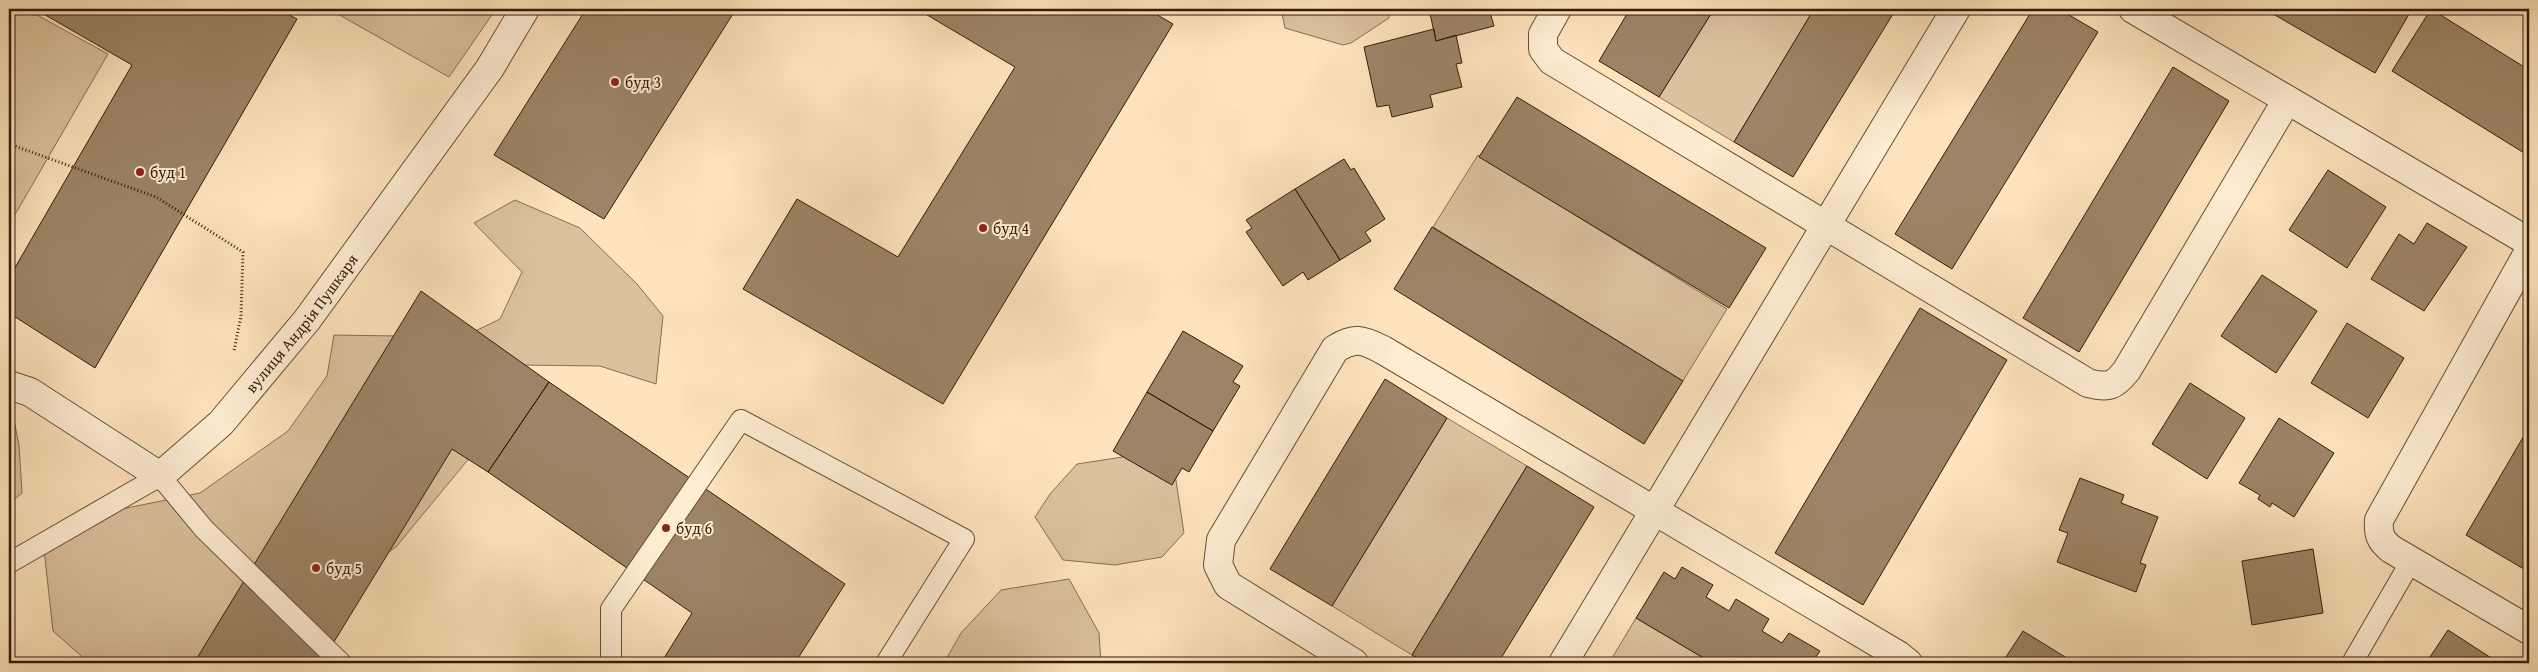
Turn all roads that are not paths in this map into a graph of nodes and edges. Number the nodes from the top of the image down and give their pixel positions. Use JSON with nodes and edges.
{"nodes":[{"id":1,"x":526,"y":9,"type":"edge"},
{"id":2,"x":1557,"y":9,"type":"edge"},
{"id":3,"x":1956,"y":9,"type":"edge"},
{"id":4,"x":2132,"y":9,"type":"edge"},
{"id":5,"x":2287,"y":100,"type":"junction"},
{"id":6,"x":1827,"y":226,"type":"junction"},
{"id":7,"x":2529,"y":242,"type":"edge"},
{"id":8,"x":2529,"y":251,"type":"edge"},
{"id":9,"x":9,"y":385,"type":"edge"},
{"id":10,"x":160,"y":476,"type":"junction"},
{"id":11,"x":1655,"y":512,"type":"junction"},
{"id":12,"x":2411,"y":561,"type":"junction"},
{"id":13,"x":9,"y":563,"type":"edge"},
{"id":14,"x":2529,"y":630,"type":"edge"},
{"id":15,"x":341,"y":663,"type":"edge"},
{"id":16,"x":611,"y":663,"type":"edge"},
{"id":17,"x":886,"y":663,"type":"edge"},
{"id":18,"x":1354,"y":663,"type":"edge"},
{"id":19,"x":1564,"y":663,"type":"edge"},
{"id":20,"x":1908,"y":663,"type":"edge"},
{"id":21,"x":2352,"y":663,"type":"edge"}],
"edges":[{"from":1,"to":10,"type":"street","name":"вулиця Андрія Пушкаря"},
{"from":2,"to":6,"type":"street"},
{"from":3,"to":6,"type":"street"},
{"from":4,"to":5,"type":"street"},
{"from":5,"to":6,"type":"street"},
{"from":5,"to":7,"type":"street"},
{"from":6,"to":11,"type":"street"},
{"from":8,"to":12,"type":"street"},
{"from":9,"to":10,"type":"street"},
{"from":10,"to":13,"type":"lane"},
{"from":10,"to":15,"type":"lane"},
{"from":11,"to":18,"type":"street"},
{"from":11,"to":19,"type":"street"},
{"from":11,"to":20,"type":"street"},
{"from":12,"to":14,"type":"street"},
{"from":12,"to":21,"type":"lane"},
{"from":16,"to":17,"type":"lane"}]}
